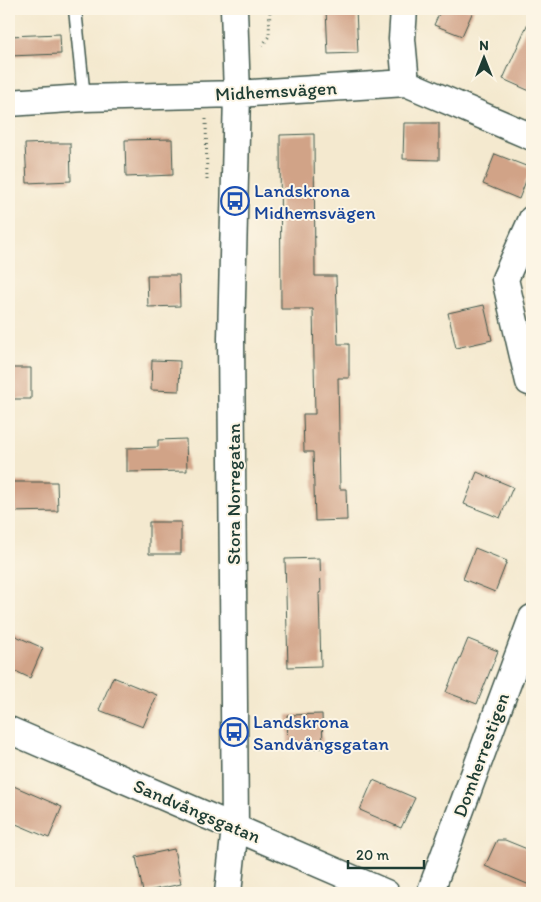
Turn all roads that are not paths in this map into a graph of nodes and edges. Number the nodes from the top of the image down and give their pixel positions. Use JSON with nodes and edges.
{"nodes":[{"id":1,"x":75,"y":9,"type":"edge"},
{"id":2,"x":234,"y":9,"type":"edge"},
{"id":3,"x":404,"y":9,"type":"edge"},
{"id":4,"x":406,"y":83,"type":"junction"},
{"id":5,"x":237,"y":94,"type":"junction"},
{"id":6,"x":84,"y":98,"type":"junction"},
{"id":7,"x":9,"y":103,"type":"edge"},
{"id":8,"x":532,"y":137,"type":"edge"},
{"id":9,"x":532,"y":219,"type":"edge"},
{"id":10,"x":532,"y":383,"type":"edge"},
{"id":11,"x":532,"y":618,"type":"edge"},
{"id":12,"x":9,"y":730,"type":"edge"},
{"id":13,"x":235,"y":827,"type":"junction"},
{"id":14,"x":228,"y":893,"type":"edge"},
{"id":15,"x":386,"y":893,"type":"edge"},
{"id":16,"x":430,"y":893,"type":"edge"}],
"edges":[{"from":1,"to":6,"type":"lane"},
{"from":2,"to":5,"type":"street","name":"Stora Norregatan"},
{"from":3,"to":4,"type":"street"},
{"from":4,"to":5,"type":"street","name":"Midhemsvägen"},
{"from":4,"to":8,"type":"street","name":"Midhemsvägen"},
{"from":5,"to":6,"type":"street","name":"Midhemsvägen"},
{"from":5,"to":13,"type":"street","name":"Stora Norregatan"},
{"from":6,"to":7,"type":"street","name":"Midhemsvägen"},
{"from":9,"to":10,"type":"street"},
{"from":11,"to":16,"type":"street","name":"Domherrestigen"},
{"from":12,"to":13,"type":"street","name":"Sandvångsgatan"},
{"from":13,"to":14,"type":"street","name":"Stora Norregatan"},
{"from":13,"to":15,"type":"street","name":"Sandvångsgatan"}]}
